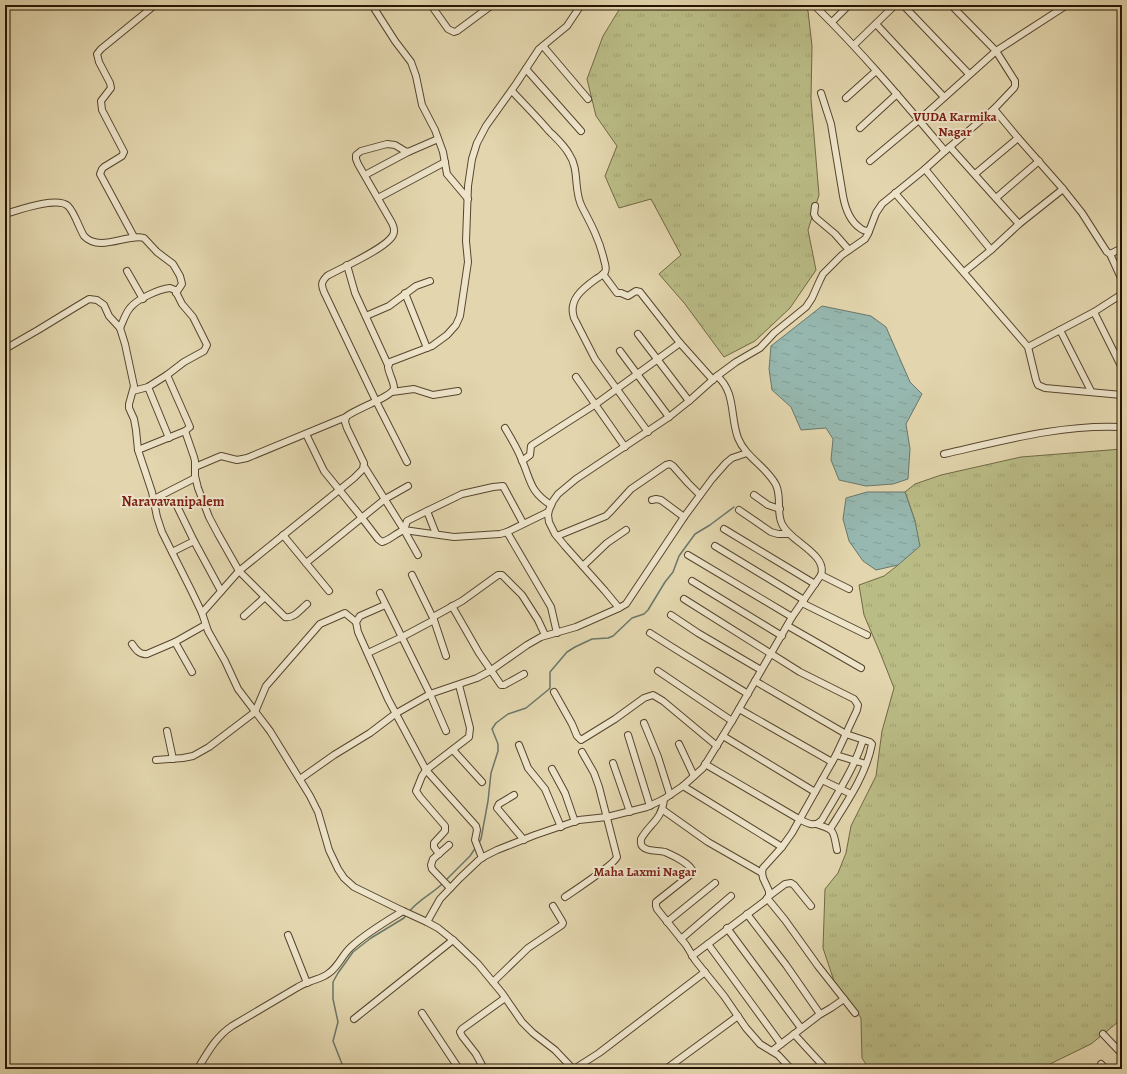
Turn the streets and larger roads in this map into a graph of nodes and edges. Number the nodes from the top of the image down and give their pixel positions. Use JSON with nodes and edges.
{"nodes":[{"id":1,"x":155,"y":5,"type":"edge"},
{"id":2,"x":372,"y":5,"type":"edge"},
{"id":3,"x":431,"y":5,"type":"edge"},
{"id":4,"x":492,"y":5,"type":"edge"},
{"id":5,"x":581,"y":5,"type":"edge"},
{"id":6,"x":814,"y":5,"type":"edge"},
{"id":7,"x":849,"y":5,"type":"edge"},
{"id":8,"x":895,"y":5,"type":"edge"},
{"id":9,"x":903,"y":5,"type":"edge"},
{"id":10,"x":951,"y":5,"type":"edge"},
{"id":11,"x":1067,"y":5,"type":"edge"},
{"id":12,"x":832,"y":22,"type":"junction"},
{"id":13,"x":876,"y":24,"type":"junction"},
{"id":14,"x":543,"y":46,"type":"junction"},
{"id":15,"x":854,"y":46,"type":"junction"},
{"id":16,"x":996,"y":51,"type":"junction"},
{"id":17,"x":526,"y":69,"type":"junction"},
{"id":18,"x":876,"y":71,"type":"junction"},
{"id":19,"x":969,"y":74,"type":"junction"},
{"id":20,"x":512,"y":91,"type":"junction"},
{"id":21,"x":821,"y":93,"type":"dead end"},
{"id":22,"x":898,"y":94,"type":"junction"},
{"id":23,"x":944,"y":97,"type":"junction"},
{"id":24,"x":846,"y":98,"type":"dead end"},
{"id":25,"x":588,"y":99,"type":"dead end"},
{"id":26,"x":994,"y":109,"type":"junction"},
{"id":27,"x":919,"y":120,"type":"junction"},
{"id":28,"x":860,"y":128,"type":"dead end"},
{"id":29,"x":581,"y":131,"type":"dead end"},
{"id":30,"x":1018,"y":138,"type":"junction"},
{"id":31,"x":438,"y":139,"type":"junction"},
{"id":32,"x":948,"y":149,"type":"junction"},
{"id":33,"x":408,"y":152,"type":"junction"},
{"id":34,"x":870,"y":161,"type":"dead end"},
{"id":35,"x":1039,"y":161,"type":"junction"},
{"id":36,"x":445,"y":162,"type":"junction"},
{"id":37,"x":925,"y":169,"type":"junction"},
{"id":38,"x":975,"y":174,"type":"junction"},
{"id":39,"x":365,"y":175,"type":"junction"},
{"id":40,"x":1063,"y":189,"type":"junction"},
{"id":41,"x":895,"y":193,"type":"junction"},
{"id":42,"x":378,"y":198,"type":"junction"},
{"id":43,"x":996,"y":198,"type":"junction"},
{"id":44,"x":468,"y":199,"type":"junction"},
{"id":45,"x":815,"y":206,"type":"dead end"},
{"id":46,"x":5,"y":214,"type":"edge"},
{"id":47,"x":1019,"y":224,"type":"junction"},
{"id":48,"x":869,"y":231,"type":"junction"},
{"id":49,"x":134,"y":237,"type":"junction"},
{"id":50,"x":1122,"y":248,"type":"edge"},
{"id":51,"x":849,"y":250,"type":"junction"},
{"id":52,"x":992,"y":250,"type":"junction"},
{"id":53,"x":1110,"y":254,"type":"junction"},
{"id":54,"x":347,"y":265,"type":"junction"},
{"id":55,"x":127,"y":271,"type":"dead end"},
{"id":56,"x":964,"y":272,"type":"junction"},
{"id":57,"x":603,"y":274,"type":"junction"},
{"id":58,"x":1122,"y":280,"type":"edge"},
{"id":59,"x":430,"y":281,"type":"dead end"},
{"id":60,"x":176,"y":293,"type":"junction"},
{"id":61,"x":405,"y":293,"type":"junction"},
{"id":62,"x":1122,"y":294,"type":"edge"},
{"id":63,"x":143,"y":299,"type":"junction"},
{"id":64,"x":1094,"y":312,"type":"junction"},
{"id":65,"x":366,"y":316,"type":"junction"},
{"id":66,"x":120,"y":328,"type":"junction"},
{"id":67,"x":1060,"y":330,"type":"junction"},
{"id":68,"x":638,"y":334,"type":"dead end"},
{"id":69,"x":680,"y":343,"type":"junction"},
{"id":70,"x":1028,"y":347,"type":"junction"},
{"id":71,"x":427,"y":348,"type":"junction"},
{"id":72,"x":5,"y":349,"type":"edge"},
{"id":73,"x":620,"y":351,"type":"dead end"},
{"id":74,"x":657,"y":359,"type":"junction"},
{"id":75,"x":388,"y":365,"type":"junction"},
{"id":76,"x":1122,"y":368,"type":"edge"},
{"id":77,"x":637,"y":374,"type":"junction"},
{"id":78,"x":167,"y":376,"type":"junction"},
{"id":79,"x":576,"y":377,"type":"dead end"},
{"id":80,"x":715,"y":378,"type":"junction"},
{"id":81,"x":148,"y":387,"type":"junction"},
{"id":82,"x":617,"y":389,"type":"junction"},
{"id":83,"x":133,"y":391,"type":"junction"},
{"id":84,"x":458,"y":391,"type":"dead end"},
{"id":85,"x":1091,"y":391,"type":"junction"},
{"id":86,"x":392,"y":392,"type":"junction"},
{"id":87,"x":1122,"y":395,"type":"edge"},
{"id":88,"x":376,"y":401,"type":"junction"},
{"id":89,"x":689,"y":401,"type":"junction"},
{"id":90,"x":596,"y":404,"type":"junction"},
{"id":91,"x":346,"y":417,"type":"junction"},
{"id":92,"x":669,"y":417,"type":"junction"},
{"id":93,"x":1122,"y":427,"type":"edge"},
{"id":94,"x":506,"y":428,"type":"dead end"},
{"id":95,"x":184,"y":431,"type":"junction"},
{"id":96,"x":648,"y":432,"type":"junction"},
{"id":97,"x":306,"y":434,"type":"junction"},
{"id":98,"x":169,"y":438,"type":"junction"},
{"id":99,"x":625,"y":447,"type":"junction"},
{"id":100,"x":138,"y":450,"type":"junction"},
{"id":101,"x":747,"y":452,"type":"junction"},
{"id":102,"x":944,"y":454,"type":"dead end"},
{"id":103,"x":522,"y":461,"type":"junction"},
{"id":104,"x":407,"y":462,"type":"dead end"},
{"id":105,"x":364,"y":466,"type":"junction"},
{"id":106,"x":196,"y":467,"type":"junction"},
{"id":107,"x":195,"y":478,"type":"junction"},
{"id":108,"x":408,"y":486,"type":"dead end"},
{"id":109,"x":339,"y":490,"type":"junction"},
{"id":110,"x":700,"y":495,"type":"junction"},
{"id":111,"x":754,"y":495,"type":"dead end"},
{"id":112,"x":154,"y":499,"type":"junction"},
{"id":113,"x":385,"y":499,"type":"junction"},
{"id":114,"x":652,"y":500,"type":"dead end"},
{"id":115,"x":176,"y":504,"type":"dead end"},
{"id":116,"x":551,"y":505,"type":"junction"},
{"id":117,"x":780,"y":509,"type":"junction"},
{"id":118,"x":739,"y":510,"type":"dead end"},
{"id":119,"x":427,"y":511,"type":"junction"},
{"id":120,"x":548,"y":512,"type":"junction"},
{"id":121,"x":684,"y":517,"type":"junction"},
{"id":122,"x":362,"y":518,"type":"junction"},
{"id":123,"x":523,"y":523,"type":"junction"},
{"id":124,"x":724,"y":528,"type":"dead end"},
{"id":125,"x":404,"y":530,"type":"junction"},
{"id":126,"x":626,"y":530,"type":"dead end"},
{"id":127,"x":506,"y":532,"type":"junction"},
{"id":128,"x":436,"y":534,"type":"junction"},
{"id":129,"x":789,"y":534,"type":"junction"},
{"id":130,"x":283,"y":535,"type":"junction"},
{"id":131,"x":557,"y":536,"type":"junction"},
{"id":132,"x":194,"y":541,"type":"junction"},
{"id":133,"x":715,"y":546,"type":"dead end"},
{"id":134,"x":172,"y":552,"type":"junction"},
{"id":135,"x":688,"y":554,"type":"dead end"},
{"id":136,"x":418,"y":555,"type":"dead end"},
{"id":137,"x":306,"y":563,"type":"junction"},
{"id":138,"x":583,"y":566,"type":"junction"},
{"id":139,"x":239,"y":570,"type":"junction"},
{"id":140,"x":412,"y":575,"type":"dead end"},
{"id":141,"x":821,"y":575,"type":"junction"},
{"id":142,"x":692,"y":581,"type":"dead end"},
{"id":143,"x":815,"y":584,"type":"junction"},
{"id":144,"x":849,"y":589,"type":"dead end"},
{"id":145,"x":221,"y":591,"type":"junction"},
{"id":146,"x":329,"y":591,"type":"dead end"},
{"id":147,"x":380,"y":593,"type":"dead end"},
{"id":148,"x":265,"y":597,"type":"junction"},
{"id":149,"x":684,"y":599,"type":"dead end"},
{"id":150,"x":803,"y":602,"type":"junction"},
{"id":151,"x":307,"y":604,"type":"dead end"},
{"id":152,"x":385,"y":605,"type":"junction"},
{"id":153,"x":452,"y":606,"type":"junction"},
{"id":154,"x":619,"y":608,"type":"junction"},
{"id":155,"x":202,"y":613,"type":"junction"},
{"id":156,"x":671,"y":615,"type":"dead end"},
{"id":157,"x":244,"y":616,"type":"dead end"},
{"id":158,"x":792,"y":617,"type":"junction"},
{"id":159,"x":433,"y":619,"type":"junction"},
{"id":160,"x":356,"y":622,"type":"junction"},
{"id":161,"x":205,"y":625,"type":"junction"},
{"id":162,"x":788,"y":626,"type":"junction"},
{"id":163,"x":557,"y":633,"type":"junction"},
{"id":164,"x":650,"y":633,"type":"dead end"},
{"id":165,"x":545,"y":635,"type":"junction"},
{"id":166,"x":867,"y":635,"type":"dead end"},
{"id":167,"x":782,"y":636,"type":"junction"},
{"id":168,"x":402,"y":637,"type":"junction"},
{"id":169,"x":175,"y":642,"type":"junction"},
{"id":170,"x":132,"y":644,"type":"dead end"},
{"id":171,"x":368,"y":653,"type":"junction"},
{"id":172,"x":772,"y":654,"type":"junction"},
{"id":173,"x":446,"y":656,"type":"dead end"},
{"id":174,"x":861,"y":668,"type":"dead end"},
{"id":175,"x":761,"y":670,"type":"junction"},
{"id":176,"x":490,"y":671,"type":"junction"},
{"id":177,"x":658,"y":671,"type":"dead end"},
{"id":178,"x":192,"y":672,"type":"dead end"},
{"id":179,"x":524,"y":674,"type":"dead end"},
{"id":180,"x":755,"y":681,"type":"junction"},
{"id":181,"x":459,"y":685,"type":"junction"},
{"id":182,"x":554,"y":692,"type":"dead end"},
{"id":183,"x":430,"y":694,"type":"junction"},
{"id":184,"x":748,"y":694,"type":"junction"},
{"id":185,"x":739,"y":709,"type":"junction"},
{"id":186,"x":255,"y":712,"type":"junction"},
{"id":187,"x":395,"y":714,"type":"junction"},
{"id":188,"x":732,"y":721,"type":"junction"},
{"id":189,"x":644,"y":723,"type":"dead end"},
{"id":190,"x":166,"y":731,"type":"dead end"},
{"id":191,"x":446,"y":731,"type":"dead end"},
{"id":192,"x":846,"y":734,"type":"junction"},
{"id":193,"x":628,"y":735,"type":"dead end"},
{"id":194,"x":723,"y":736,"type":"junction"},
{"id":195,"x":863,"y":740,"type":"junction"},
{"id":196,"x":679,"y":744,"type":"dead end"},
{"id":197,"x":519,"y":745,"type":"dead end"},
{"id":198,"x":716,"y":746,"type":"junction"},
{"id":199,"x":453,"y":750,"type":"junction"},
{"id":200,"x":582,"y":752,"type":"dead end"},
{"id":201,"x":836,"y":754,"type":"junction"},
{"id":202,"x":173,"y":759,"type":"junction"},
{"id":203,"x":156,"y":760,"type":"dead end"},
{"id":204,"x":855,"y":761,"type":"junction"},
{"id":205,"x":832,"y":762,"type":"junction"},
{"id":206,"x":613,"y":763,"type":"dead end"},
{"id":207,"x":705,"y":764,"type":"junction"},
{"id":208,"x":866,"y":764,"type":"junction"},
{"id":209,"x":552,"y":769,"type":"dead end"},
{"id":210,"x":426,"y":770,"type":"junction"},
{"id":211,"x":694,"y":776,"type":"junction"},
{"id":212,"x":300,"y":779,"type":"junction"},
{"id":213,"x":822,"y":780,"type":"junction"},
{"id":214,"x":482,"y":782,"type":"dead end"},
{"id":215,"x":683,"y":786,"type":"junction"},
{"id":216,"x":840,"y":789,"type":"junction"},
{"id":217,"x":815,"y":792,"type":"junction"},
{"id":218,"x":852,"y":794,"type":"junction"},
{"id":219,"x":514,"y":795,"type":"dead end"},
{"id":220,"x":667,"y":797,"type":"junction"},
{"id":221,"x":650,"y":806,"type":"junction"},
{"id":222,"x":663,"y":810,"type":"junction"},
{"id":223,"x":630,"y":812,"type":"junction"},
{"id":224,"x":607,"y":817,"type":"junction"},
{"id":225,"x":799,"y":819,"type":"junction"},
{"id":226,"x":575,"y":822,"type":"junction"},
{"id":227,"x":816,"y":824,"type":"junction"},
{"id":228,"x":561,"y":827,"type":"junction"},
{"id":229,"x":830,"y":829,"type":"junction"},
{"id":230,"x":524,"y":840,"type":"junction"},
{"id":231,"x":449,"y":845,"type":"dead end"},
{"id":232,"x":782,"y":847,"type":"junction"},
{"id":233,"x":837,"y":850,"type":"dead end"},
{"id":234,"x":439,"y":854,"type":"junction"},
{"id":235,"x":482,"y":858,"type":"junction"},
{"id":236,"x":762,"y":873,"type":"junction"},
{"id":237,"x":446,"y":884,"type":"junction"},
{"id":238,"x":715,"y":884,"type":"dead end"},
{"id":239,"x":731,"y":896,"type":"dead end"},
{"id":240,"x":565,"y":897,"type":"dead end"},
{"id":241,"x":768,"y":897,"type":"junction"},
{"id":242,"x":553,"y":906,"type":"dead end"},
{"id":243,"x":811,"y":906,"type":"dead end"},
{"id":244,"x":406,"y":913,"type":"junction"},
{"id":245,"x":747,"y":914,"type":"junction"},
{"id":246,"x":426,"y":922,"type":"junction"},
{"id":247,"x":667,"y":922,"type":"junction"},
{"id":248,"x":727,"y":928,"type":"junction"},
{"id":249,"x":288,"y":935,"type":"dead end"},
{"id":250,"x":681,"y":939,"type":"junction"},
{"id":251,"x":453,"y":940,"type":"junction"},
{"id":252,"x":708,"y":944,"type":"junction"},
{"id":253,"x":692,"y":956,"type":"junction"},
{"id":254,"x":705,"y":972,"type":"junction"},
{"id":255,"x":493,"y":982,"type":"junction"},
{"id":256,"x":307,"y":983,"type":"junction"},
{"id":257,"x":505,"y":998,"type":"junction"},
{"id":258,"x":844,"y":999,"type":"junction"},
{"id":259,"x":422,"y":1012,"type":"dead end"},
{"id":260,"x":855,"y":1013,"type":"dead end"},
{"id":261,"x":820,"y":1014,"type":"junction"},
{"id":262,"x":738,"y":1016,"type":"junction"},
{"id":263,"x":354,"y":1019,"type":"dead end"},
{"id":264,"x":801,"y":1028,"type":"junction"},
{"id":265,"x":794,"y":1034,"type":"junction"},
{"id":266,"x":1104,"y":1034,"type":"dead end"},
{"id":267,"x":781,"y":1044,"type":"junction"},
{"id":268,"x":772,"y":1051,"type":"junction"},
{"id":269,"x":1122,"y":1054,"type":"edge"},
{"id":270,"x":1101,"y":1064,"type":"dead end"},
{"id":271,"x":200,"y":1065,"type":"dead end"},
{"id":272,"x":459,"y":1069,"type":"edge"},
{"id":273,"x":484,"y":1069,"type":"edge"},
{"id":274,"x":574,"y":1069,"type":"edge"},
{"id":275,"x":666,"y":1069,"type":"edge"},
{"id":276,"x":791,"y":1069,"type":"edge"},
{"id":277,"x":826,"y":1069,"type":"edge"},
{"id":278,"x":1106,"y":1069,"type":"edge"}],
"edges":[{"from":1,"to":49,"type":"street"},
{"from":2,"to":31,"type":"street"},
{"from":3,"to":4,"type":"street"},
{"from":5,"to":14,"type":"street"},
{"from":6,"to":12,"type":"street"},
{"from":7,"to":12,"type":"street"},
{"from":8,"to":13,"type":"street"},
{"from":9,"to":19,"type":"street"},
{"from":10,"to":16,"type":"street"},
{"from":11,"to":16,"type":"street"},
{"from":12,"to":15,"type":"street"},
{"from":13,"to":15,"type":"street"},
{"from":13,"to":23,"type":"street"},
{"from":14,"to":17,"type":"street"},
{"from":14,"to":25,"type":"street"},
{"from":15,"to":18,"type":"street"},
{"from":16,"to":19,"type":"street"},
{"from":16,"to":26,"type":"street"},
{"from":17,"to":20,"type":"street"},
{"from":17,"to":29,"type":"street"},
{"from":18,"to":22,"type":"street"},
{"from":18,"to":24,"type":"street"},
{"from":19,"to":23,"type":"street"},
{"from":20,"to":44,"type":"street"},
{"from":20,"to":57,"type":"street"},
{"from":21,"to":48,"type":"street"},
{"from":22,"to":27,"type":"street"},
{"from":22,"to":28,"type":"street"},
{"from":23,"to":27,"type":"street"},
{"from":26,"to":30,"type":"street"},
{"from":26,"to":32,"type":"street"},
{"from":27,"to":32,"type":"street"},
{"from":27,"to":34,"type":"street"},
{"from":30,"to":35,"type":"street"},
{"from":30,"to":38,"type":"street"},
{"from":31,"to":33,"type":"street"},
{"from":31,"to":36,"type":"street"},
{"from":32,"to":37,"type":"street"},
{"from":32,"to":38,"type":"street"},
{"from":33,"to":39,"type":"street"},
{"from":33,"to":39,"type":"street"},
{"from":35,"to":40,"type":"street"},
{"from":35,"to":43,"type":"street"},
{"from":36,"to":42,"type":"street"},
{"from":36,"to":44,"type":"street"},
{"from":37,"to":41,"type":"street"},
{"from":37,"to":52,"type":"street"},
{"from":38,"to":43,"type":"street"},
{"from":39,"to":42,"type":"street"},
{"from":40,"to":47,"type":"street"},
{"from":40,"to":53,"type":"street"},
{"from":41,"to":48,"type":"street"},
{"from":41,"to":56,"type":"street"},
{"from":42,"to":54,"type":"street"},
{"from":43,"to":47,"type":"street"},
{"from":44,"to":71,"type":"street"},
{"from":45,"to":51,"type":"street"},
{"from":46,"to":49,"type":"street"},
{"from":47,"to":52,"type":"street"},
{"from":48,"to":51,"type":"street"},
{"from":49,"to":60,"type":"street"},
{"from":50,"to":53,"type":"street"},
{"from":51,"to":80,"type":"street"},
{"from":52,"to":56,"type":"street"},
{"from":53,"to":58,"type":"street"},
{"from":54,"to":65,"type":"street"},
{"from":54,"to":88,"type":"street"},
{"from":55,"to":63,"type":"street"},
{"from":56,"to":70,"type":"street"},
{"from":57,"to":69,"type":"street"},
{"from":57,"to":82,"type":"street"},
{"from":59,"to":61,"type":"street"},
{"from":60,"to":63,"type":"street"},
{"from":60,"to":78,"type":"street"},
{"from":61,"to":65,"type":"street"},
{"from":61,"to":71,"type":"street"},
{"from":62,"to":64,"type":"street"},
{"from":63,"to":66,"type":"street"},
{"from":64,"to":67,"type":"street"},
{"from":64,"to":76,"type":"street"},
{"from":65,"to":75,"type":"street"},
{"from":66,"to":72,"type":"street"},
{"from":66,"to":83,"type":"street"},
{"from":67,"to":70,"type":"street"},
{"from":67,"to":85,"type":"street"},
{"from":68,"to":74,"type":"street"},
{"from":69,"to":74,"type":"street"},
{"from":69,"to":80,"type":"street"},
{"from":70,"to":85,"type":"street"},
{"from":71,"to":75,"type":"street"},
{"from":73,"to":77,"type":"street"},
{"from":74,"to":77,"type":"street"},
{"from":74,"to":89,"type":"street"},
{"from":75,"to":86,"type":"street"},
{"from":77,"to":82,"type":"street"},
{"from":77,"to":92,"type":"street"},
{"from":78,"to":81,"type":"street"},
{"from":78,"to":95,"type":"street"},
{"from":79,"to":90,"type":"street"},
{"from":80,"to":89,"type":"street"},
{"from":80,"to":101,"type":"street"},
{"from":81,"to":83,"type":"street"},
{"from":81,"to":98,"type":"street"},
{"from":82,"to":90,"type":"street"},
{"from":82,"to":96,"type":"street"},
{"from":83,"to":100,"type":"street"},
{"from":84,"to":86,"type":"street"},
{"from":85,"to":87,"type":"street"},
{"from":86,"to":88,"type":"street"},
{"from":88,"to":91,"type":"street"},
{"from":88,"to":104,"type":"street"},
{"from":89,"to":92,"type":"street"},
{"from":90,"to":99,"type":"street"},
{"from":90,"to":103,"type":"street"},
{"from":91,"to":97,"type":"street"},
{"from":91,"to":105,"type":"street"},
{"from":92,"to":96,"type":"street"},
{"from":93,"to":102,"type":"street"},
{"from":94,"to":103,"type":"street"},
{"from":95,"to":98,"type":"street"},
{"from":95,"to":106,"type":"street"},
{"from":96,"to":99,"type":"street"},
{"from":97,"to":106,"type":"street"},
{"from":97,"to":109,"type":"street"},
{"from":98,"to":100,"type":"street"},
{"from":99,"to":116,"type":"street"},
{"from":100,"to":112,"type":"street"},
{"from":101,"to":110,"type":"street"},
{"from":101,"to":117,"type":"street"},
{"from":103,"to":116,"type":"street"},
{"from":105,"to":109,"type":"street"},
{"from":105,"to":113,"type":"street"},
{"from":106,"to":107,"type":"street"},
{"from":107,"to":112,"type":"street"},
{"from":107,"to":139,"type":"street"},
{"from":108,"to":113,"type":"street"},
{"from":109,"to":122,"type":"street"},
{"from":109,"to":130,"type":"street"},
{"from":110,"to":121,"type":"street"},
{"from":110,"to":131,"type":"street"},
{"from":111,"to":117,"type":"street"},
{"from":112,"to":134,"type":"street"},
{"from":113,"to":122,"type":"street"},
{"from":113,"to":125,"type":"street"},
{"from":114,"to":121,"type":"street"},
{"from":115,"to":132,"type":"street"},
{"from":116,"to":120,"type":"street"},
{"from":117,"to":129,"type":"street"},
{"from":118,"to":129,"type":"street"},
{"from":119,"to":123,"type":"street"},
{"from":119,"to":125,"type":"street"},
{"from":119,"to":128,"type":"street"},
{"from":120,"to":123,"type":"street"},
{"from":120,"to":131,"type":"street"},
{"from":121,"to":154,"type":"street"},
{"from":122,"to":125,"type":"street"},
{"from":122,"to":137,"type":"street"},
{"from":123,"to":127,"type":"street"},
{"from":124,"to":143,"type":"street"},
{"from":125,"to":128,"type":"street"},
{"from":125,"to":136,"type":"street"},
{"from":126,"to":138,"type":"street"},
{"from":127,"to":128,"type":"street"},
{"from":127,"to":163,"type":"street"},
{"from":129,"to":141,"type":"street"},
{"from":130,"to":137,"type":"street"},
{"from":130,"to":139,"type":"street"},
{"from":131,"to":138,"type":"street"},
{"from":132,"to":134,"type":"street"},
{"from":132,"to":145,"type":"street"},
{"from":133,"to":150,"type":"street"},
{"from":134,"to":155,"type":"street"},
{"from":135,"to":158,"type":"street"},
{"from":137,"to":146,"type":"street"},
{"from":138,"to":154,"type":"street"},
{"from":139,"to":145,"type":"street"},
{"from":139,"to":148,"type":"street"},
{"from":140,"to":159,"type":"street"},
{"from":141,"to":143,"type":"street"},
{"from":141,"to":144,"type":"street"},
{"from":142,"to":167,"type":"street"},
{"from":143,"to":150,"type":"street"},
{"from":145,"to":155,"type":"street"},
{"from":147,"to":152,"type":"street"},
{"from":148,"to":151,"type":"street"},
{"from":148,"to":157,"type":"street"},
{"from":149,"to":172,"type":"street"},
{"from":150,"to":158,"type":"street"},
{"from":150,"to":166,"type":"street"},
{"from":152,"to":160,"type":"street"},
{"from":152,"to":168,"type":"street"},
{"from":153,"to":159,"type":"street"},
{"from":153,"to":165,"type":"street"},
{"from":153,"to":176,"type":"street"},
{"from":154,"to":163,"type":"street"},
{"from":155,"to":161,"type":"street"},
{"from":156,"to":175,"type":"street"},
{"from":158,"to":162,"type":"street"},
{"from":159,"to":168,"type":"street"},
{"from":159,"to":173,"type":"street"},
{"from":160,"to":171,"type":"street"},
{"from":160,"to":186,"type":"street"},
{"from":161,"to":169,"type":"street"},
{"from":161,"to":186,"type":"street"},
{"from":162,"to":167,"type":"street"},
{"from":162,"to":174,"type":"street"},
{"from":163,"to":165,"type":"street"},
{"from":164,"to":184,"type":"street"},
{"from":165,"to":176,"type":"street"},
{"from":167,"to":172,"type":"street"},
{"from":168,"to":171,"type":"street"},
{"from":168,"to":183,"type":"street"},
{"from":169,"to":170,"type":"street"},
{"from":169,"to":178,"type":"street"},
{"from":171,"to":187,"type":"street"},
{"from":172,"to":175,"type":"street"},
{"from":172,"to":192,"type":"street"},
{"from":175,"to":180,"type":"street"},
{"from":176,"to":179,"type":"street"},
{"from":176,"to":181,"type":"street"},
{"from":177,"to":188,"type":"street"},
{"from":180,"to":184,"type":"street"},
{"from":180,"to":192,"type":"street"},
{"from":181,"to":183,"type":"street"},
{"from":181,"to":199,"type":"street"},
{"from":182,"to":198,"type":"street"},
{"from":183,"to":187,"type":"street"},
{"from":183,"to":191,"type":"street"},
{"from":184,"to":185,"type":"street"},
{"from":185,"to":188,"type":"street"},
{"from":185,"to":205,"type":"street"},
{"from":186,"to":202,"type":"street"},
{"from":186,"to":212,"type":"street"},
{"from":187,"to":210,"type":"street"},
{"from":187,"to":212,"type":"street"},
{"from":188,"to":194,"type":"street"},
{"from":189,"to":220,"type":"street"},
{"from":190,"to":202,"type":"street"},
{"from":192,"to":195,"type":"street"},
{"from":192,"to":201,"type":"street"},
{"from":193,"to":221,"type":"street"},
{"from":194,"to":198,"type":"street"},
{"from":194,"to":217,"type":"street"},
{"from":195,"to":204,"type":"street"},
{"from":195,"to":208,"type":"street"},
{"from":196,"to":211,"type":"street"},
{"from":197,"to":228,"type":"street"},
{"from":198,"to":207,"type":"street"},
{"from":199,"to":210,"type":"street"},
{"from":199,"to":214,"type":"street"},
{"from":200,"to":224,"type":"street"},
{"from":201,"to":204,"type":"street"},
{"from":201,"to":205,"type":"street"},
{"from":202,"to":203,"type":"street"},
{"from":204,"to":208,"type":"street"},
{"from":204,"to":216,"type":"street"},
{"from":205,"to":213,"type":"street"},
{"from":206,"to":223,"type":"street"},
{"from":207,"to":211,"type":"street"},
{"from":207,"to":225,"type":"street"},
{"from":208,"to":218,"type":"street"},
{"from":209,"to":226,"type":"street"},
{"from":210,"to":234,"type":"street"},
{"from":210,"to":235,"type":"street"},
{"from":211,"to":215,"type":"street"},
{"from":212,"to":244,"type":"street"},
{"from":213,"to":216,"type":"street"},
{"from":213,"to":217,"type":"street"},
{"from":215,"to":220,"type":"street"},
{"from":215,"to":232,"type":"street"},
{"from":216,"to":218,"type":"street"},
{"from":216,"to":227,"type":"street"},
{"from":217,"to":225,"type":"street"},
{"from":218,"to":229,"type":"street"},
{"from":219,"to":230,"type":"street"},
{"from":220,"to":221,"type":"street"},
{"from":220,"to":222,"type":"street"},
{"from":221,"to":223,"type":"street"},
{"from":222,"to":236,"type":"street"},
{"from":222,"to":247,"type":"street"},
{"from":223,"to":224,"type":"street"},
{"from":224,"to":226,"type":"street"},
{"from":224,"to":240,"type":"street"},
{"from":225,"to":227,"type":"street"},
{"from":225,"to":232,"type":"street"},
{"from":226,"to":228,"type":"street"},
{"from":227,"to":229,"type":"street"},
{"from":228,"to":230,"type":"street"},
{"from":229,"to":233,"type":"street"},
{"from":230,"to":235,"type":"street"},
{"from":231,"to":234,"type":"street"},
{"from":232,"to":236,"type":"street"},
{"from":234,"to":237,"type":"street"},
{"from":235,"to":237,"type":"street"},
{"from":236,"to":241,"type":"street"},
{"from":237,"to":246,"type":"street"},
{"from":238,"to":247,"type":"street"},
{"from":239,"to":250,"type":"street"},
{"from":241,"to":243,"type":"street"},
{"from":241,"to":245,"type":"street"},
{"from":241,"to":258,"type":"street"},
{"from":242,"to":255,"type":"street"},
{"from":244,"to":246,"type":"street"},
{"from":244,"to":256,"type":"street"},
{"from":245,"to":248,"type":"street"},
{"from":245,"to":261,"type":"street"},
{"from":246,"to":251,"type":"street"},
{"from":247,"to":250,"type":"street"},
{"from":248,"to":252,"type":"street"},
{"from":248,"to":264,"type":"street"},
{"from":249,"to":256,"type":"street"},
{"from":250,"to":253,"type":"street"},
{"from":251,"to":255,"type":"street"},
{"from":251,"to":263,"type":"street"},
{"from":252,"to":253,"type":"street"},
{"from":252,"to":267,"type":"street"},
{"from":253,"to":254,"type":"street"},
{"from":254,"to":262,"type":"street"},
{"from":254,"to":274,"type":"street"},
{"from":255,"to":257,"type":"street"},
{"from":256,"to":271,"type":"street"},
{"from":257,"to":273,"type":"street"},
{"from":257,"to":274,"type":"street"},
{"from":258,"to":260,"type":"street"},
{"from":258,"to":261,"type":"street"},
{"from":259,"to":272,"type":"street"},
{"from":261,"to":264,"type":"street"},
{"from":262,"to":268,"type":"street"},
{"from":262,"to":275,"type":"street"},
{"from":264,"to":265,"type":"street"},
{"from":265,"to":267,"type":"street"},
{"from":265,"to":277,"type":"street"},
{"from":266,"to":269,"type":"street"},
{"from":267,"to":268,"type":"street"},
{"from":268,"to":276,"type":"street"},
{"from":270,"to":278,"type":"street"}]}
